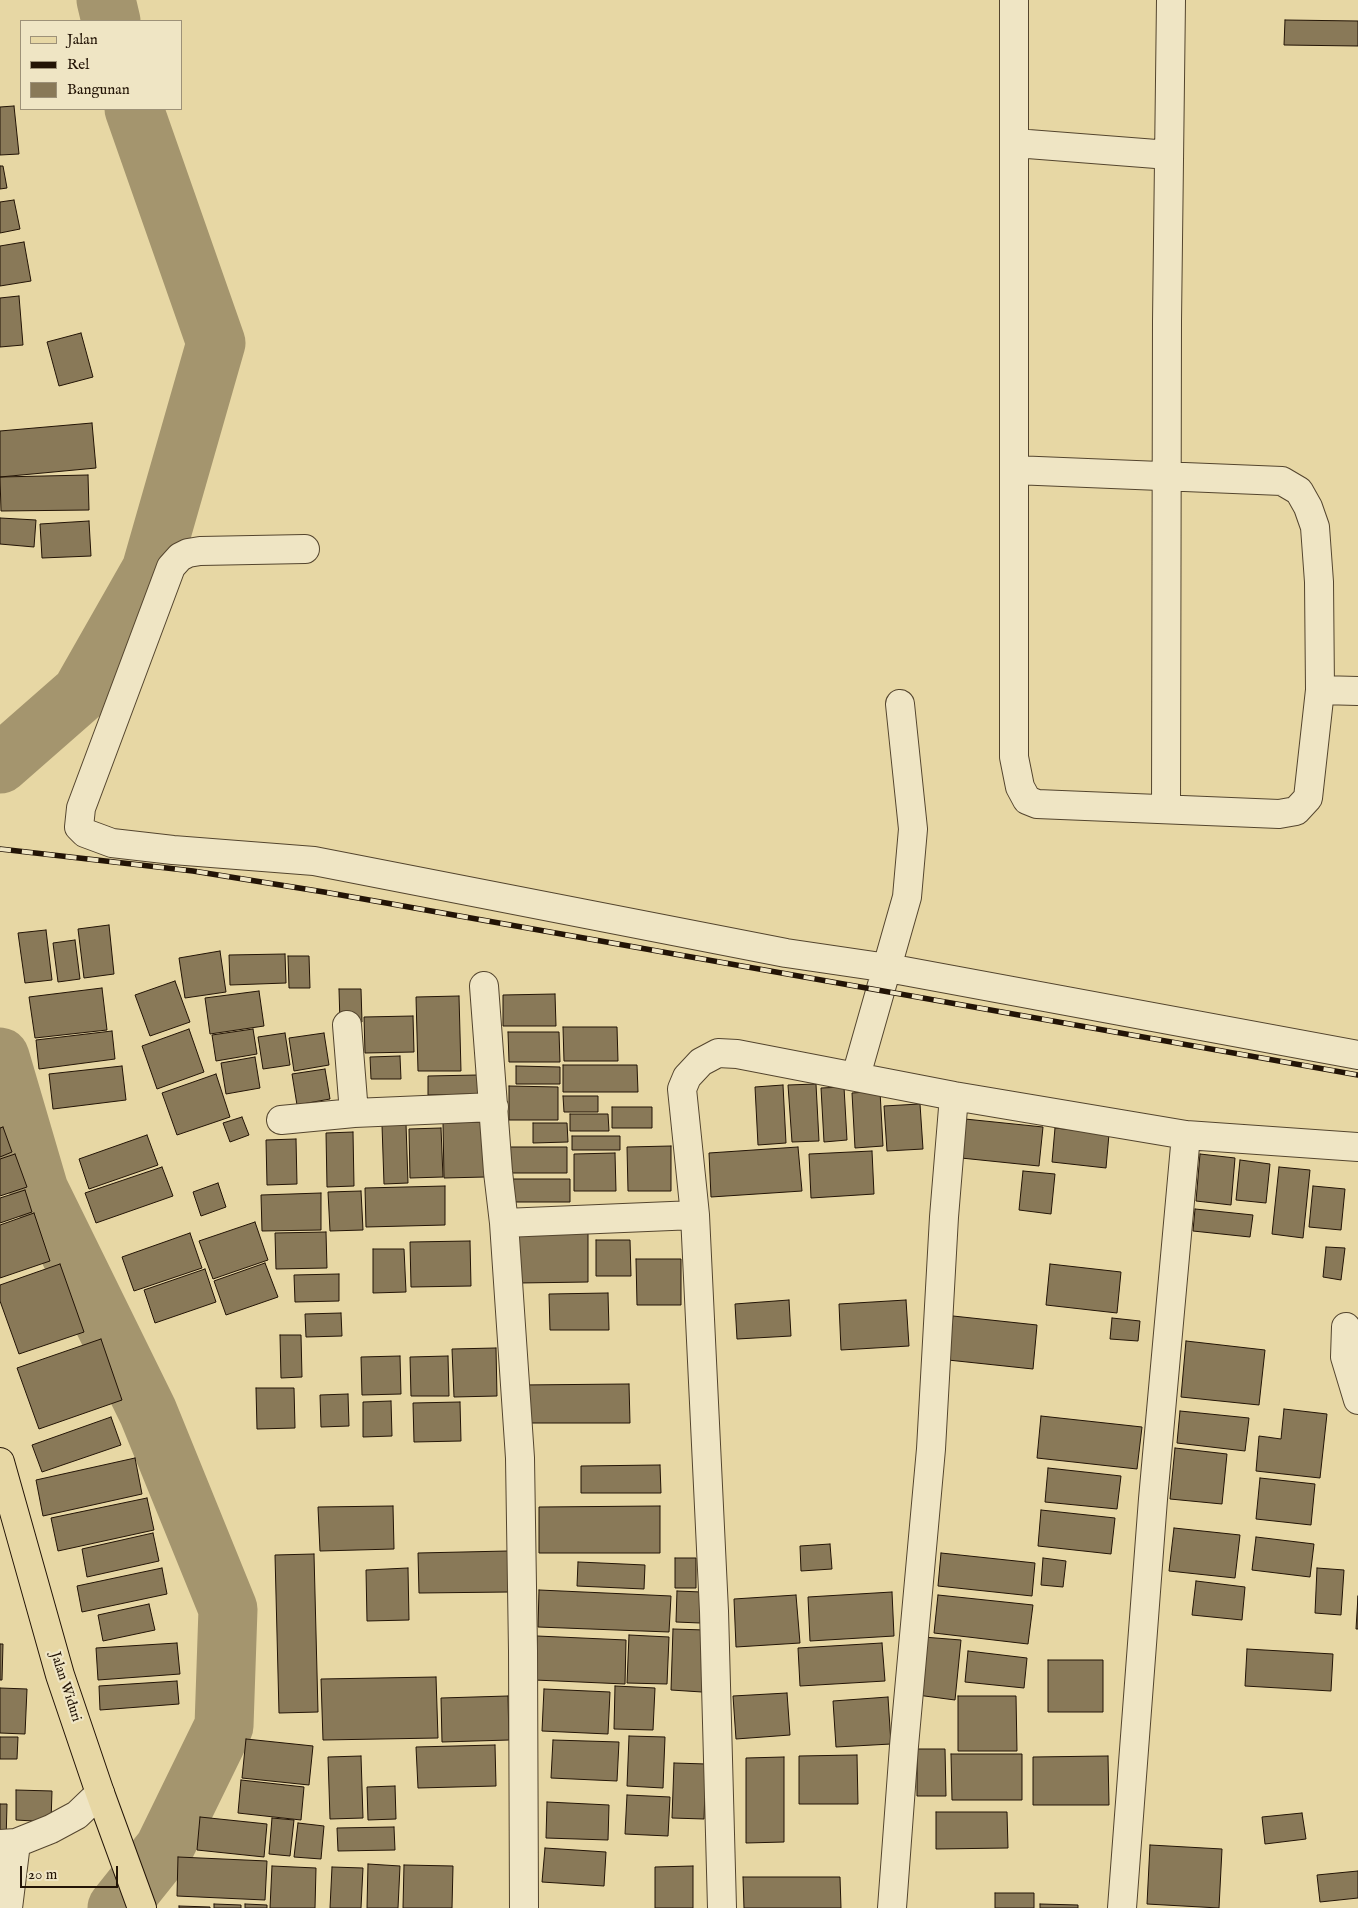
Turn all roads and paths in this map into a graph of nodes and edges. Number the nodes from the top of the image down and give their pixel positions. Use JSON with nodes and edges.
{"nodes":[{"id":1,"x":1014,"y":0,"type":"edge"},
{"id":2,"x":1171,"y":0,"type":"edge"},
{"id":3,"x":1015,"y":143,"type":"junction"},
{"id":4,"x":1169,"y":155,"type":"junction"},
{"id":5,"x":1014,"y":470,"type":"junction"},
{"id":6,"x":1166,"y":476,"type":"junction"},
{"id":7,"x":305,"y":549,"type":"dead end"},
{"id":8,"x":1320,"y":690,"type":"junction"},
{"id":9,"x":1358,"y":691,"type":"edge"},
{"id":10,"x":900,"y":704,"type":"dead end"},
{"id":11,"x":1166,"y":809,"type":"junction"},
{"id":12,"x":888,"y":968,"type":"junction"},
{"id":13,"x":484,"y":986,"type":"dead end"},
{"id":14,"x":347,"y":1025,"type":"dead end"},
{"id":15,"x":1358,"y":1055,"type":"edge"},
{"id":16,"x":856,"y":1076,"type":"junction"},
{"id":17,"x":954,"y":1096,"type":"junction"},
{"id":18,"x":494,"y":1107,"type":"junction"},
{"id":19,"x":354,"y":1113,"type":"junction"},
{"id":20,"x":281,"y":1120,"type":"dead end"},
{"id":21,"x":1186,"y":1135,"type":"junction"},
{"id":22,"x":1358,"y":1147,"type":"edge"},
{"id":23,"x":696,"y":1215,"type":"junction"},
{"id":24,"x":504,"y":1223,"type":"junction"},
{"id":25,"x":1346,"y":1327,"type":"dead end"},
{"id":26,"x":1358,"y":1400,"type":"edge"},
{"id":27,"x":0,"y":1462,"type":"edge"},
{"id":28,"x":104,"y":1803,"type":"junction"},
{"id":29,"x":8,"y":1844,"type":"edge"},
{"id":30,"x":8,"y":1908,"type":"edge"},
{"id":31,"x":142,"y":1908,"type":"edge"},
{"id":32,"x":524,"y":1908,"type":"edge"},
{"id":33,"x":722,"y":1908,"type":"edge"},
{"id":34,"x":892,"y":1908,"type":"edge"},
{"id":35,"x":1122,"y":1908,"type":"edge"}],
"edges":[{"from":1,"to":3,"type":"street"},
{"from":2,"to":4,"type":"street"},
{"from":3,"to":4,"type":"street"},
{"from":3,"to":5,"type":"street"},
{"from":4,"to":6,"type":"street"},
{"from":5,"to":6,"type":"street"},
{"from":5,"to":11,"type":"street"},
{"from":6,"to":8,"type":"street"},
{"from":6,"to":11,"type":"street"},
{"from":7,"to":12,"type":"street"},
{"from":8,"to":9,"type":"street"},
{"from":8,"to":11,"type":"street"},
{"from":10,"to":12,"type":"street"},
{"from":12,"to":15,"type":"street"},
{"from":12,"to":16,"type":"street"},
{"from":13,"to":18,"type":"street"},
{"from":14,"to":19,"type":"street"},
{"from":16,"to":17,"type":"street"},
{"from":16,"to":23,"type":"street"},
{"from":17,"to":21,"type":"street"},
{"from":17,"to":34,"type":"street"},
{"from":18,"to":19,"type":"street"},
{"from":18,"to":24,"type":"street"},
{"from":19,"to":20,"type":"street"},
{"from":21,"to":22,"type":"street"},
{"from":21,"to":35,"type":"street"},
{"from":23,"to":24,"type":"street"},
{"from":23,"to":33,"type":"street"},
{"from":24,"to":32,"type":"street"},
{"from":25,"to":26,"type":"street"},
{"from":27,"to":28,"type":"main road","name":"Jalan Widuri"},
{"from":28,"to":29,"type":"street"},
{"from":28,"to":31,"type":"main road","name":"Jalan Widuri"},
{"from":29,"to":30,"type":"street"}]}
